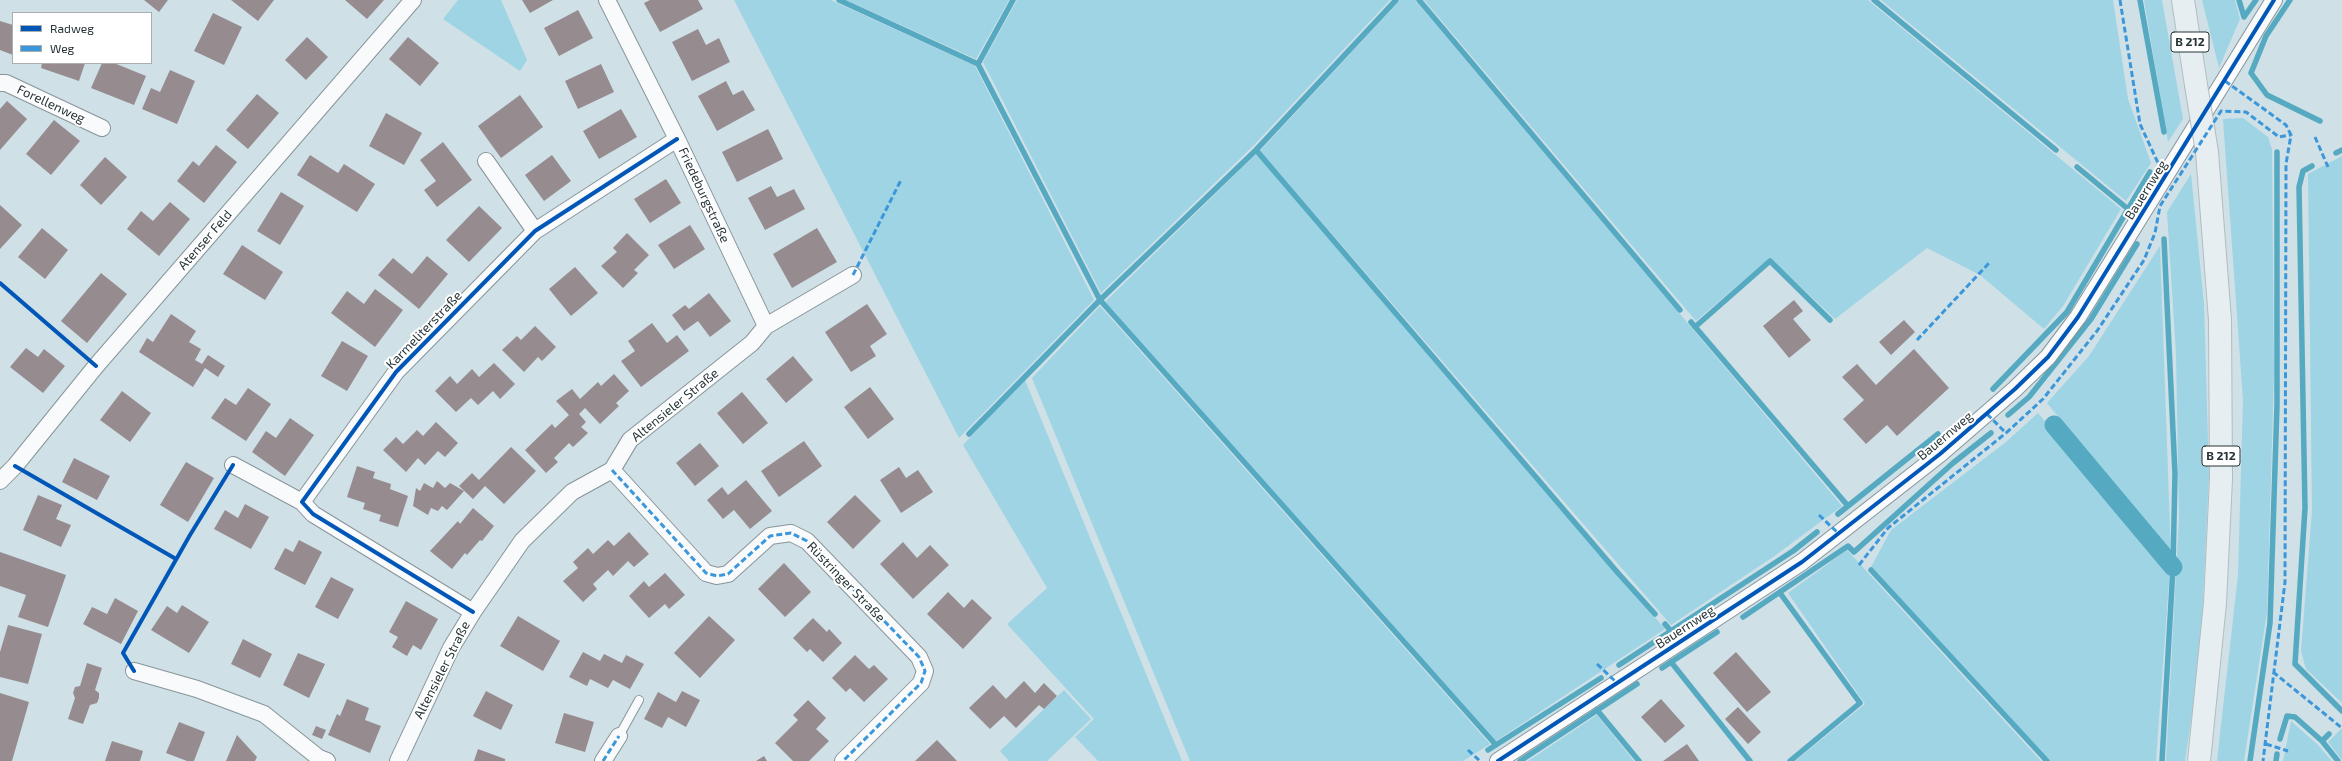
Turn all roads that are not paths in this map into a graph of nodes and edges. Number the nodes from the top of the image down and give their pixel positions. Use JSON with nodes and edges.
{"nodes":[{"id":1,"x":413,"y":0,"type":"edge"},
{"id":2,"x":607,"y":0,"type":"edge"},
{"id":3,"x":2183,"y":0,"type":"edge"},
{"id":4,"x":2274,"y":0,"type":"edge"},
{"id":5,"x":0,"y":83,"type":"edge"},
{"id":6,"x":102,"y":128,"type":"dead end"},
{"id":7,"x":677,"y":139,"type":"junction"},
{"id":8,"x":486,"y":161,"type":"dead end"},
{"id":9,"x":535,"y":231,"type":"junction"},
{"id":10,"x":853,"y":275,"type":"dead end"},
{"id":11,"x":766,"y":326,"type":"junction"},
{"id":12,"x":233,"y":465,"type":"dead end"},
{"id":13,"x":612,"y":470,"type":"junction"},
{"id":14,"x":0,"y":481,"type":"edge"},
{"id":15,"x":302,"y":502,"type":"junction"},
{"id":16,"x":473,"y":612,"type":"junction"},
{"id":17,"x":134,"y":671,"type":"dead end"},
{"id":18,"x":639,"y":700,"type":"dead end"},
{"id":19,"x":619,"y":736,"type":"joint"},
{"id":20,"x":327,"y":761,"type":"edge"},
{"id":21,"x":398,"y":761,"type":"edge"},
{"id":22,"x":603,"y":761,"type":"edge"},
{"id":23,"x":843,"y":761,"type":"edge"},
{"id":24,"x":1498,"y":761,"type":"edge"},
{"id":25,"x":2199,"y":761,"type":"edge"}],
"edges":[{"from":1,"to":14,"type":"street","name":"Atenser Feld"},
{"from":2,"to":7,"type":"street","name":"Friedeburgstraße"},
{"from":3,"to":25,"type":"main road","number":"B 212","bridge":true},
{"from":4,"to":24,"type":"street","name":"Bauernweg"},
{"from":5,"to":6,"type":"street","name":"Forellenweg"},
{"from":7,"to":9,"type":"street","name":"Karmeliterstraße"},
{"from":7,"to":11,"type":"street","name":"Friedeburgstraße"},
{"from":8,"to":9,"type":"street"},
{"from":9,"to":15,"type":"street","name":"Karmeliterstraße"},
{"from":10,"to":11,"type":"street","name":"Altensieler Straße"},
{"from":11,"to":13,"type":"street","name":"Altensieler Straße"},
{"from":12,"to":15,"type":"street"},
{"from":13,"to":16,"type":"street","name":"Altensieler Straße"},
{"from":13,"to":23,"type":"street","name":"Rüstringer Straße"},
{"from":15,"to":16,"type":"street"},
{"from":16,"to":21,"type":"street","name":"Altensieler Straße"},
{"from":17,"to":20,"type":"street"},
{"from":18,"to":19,"type":"lane"},
{"from":19,"to":22,"type":"street"}]}
